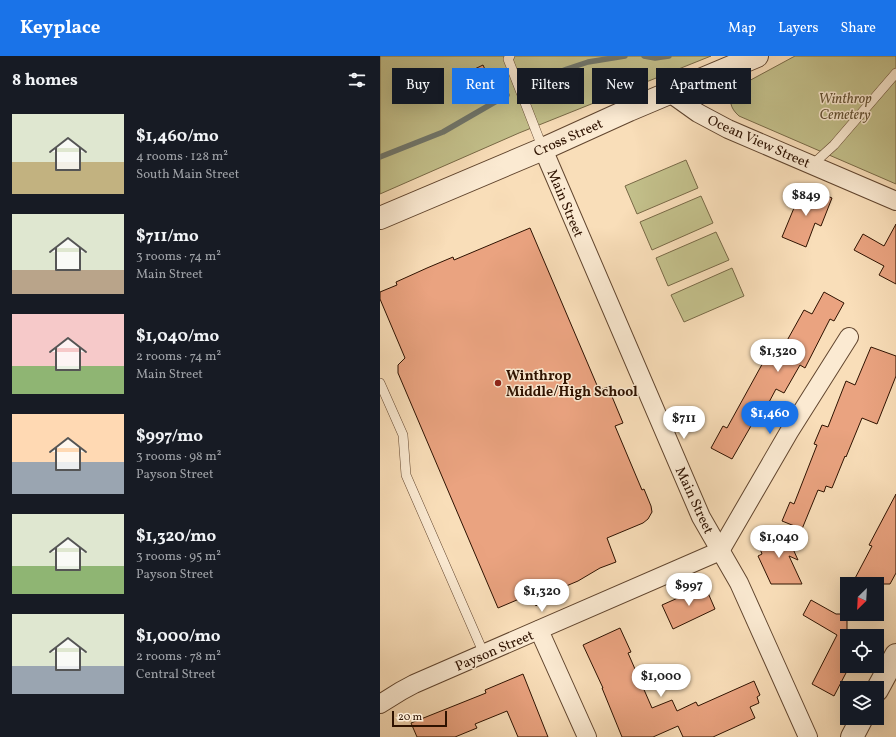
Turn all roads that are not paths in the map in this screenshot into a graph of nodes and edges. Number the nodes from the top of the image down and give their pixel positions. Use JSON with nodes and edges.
{"nodes":[{"id":1,"x":510,"y":56,"type":"edge"},
{"id":2,"x":757,"y":56,"type":"edge"},
{"id":3,"x":729,"y":68,"type":"edge"},
{"id":4,"x":896,"y":73,"type":"edge"},
{"id":5,"x":656,"y":99,"type":"edge"},
{"id":6,"x":686,"y":104,"type":"edge"},
{"id":7,"x":543,"y":149,"type":"junction"},
{"id":8,"x":812,"y":164,"type":"junction"},
{"id":9,"x":896,"y":201,"type":"edge"},
{"id":10,"x":380,"y":218,"type":"edge"},
{"id":11,"x":849,"y":337,"type":"dead end"},
{"id":12,"x":380,"y":383,"type":"edge"},
{"id":13,"x":720,"y":551,"type":"junction"},
{"id":14,"x":540,"y":630,"type":"junction"},
{"id":15,"x":484,"y":654,"type":"junction"},
{"id":16,"x":896,"y":655,"type":"edge"},
{"id":17,"x":882,"y":681,"type":"edge"},
{"id":18,"x":380,"y":704,"type":"edge"},
{"id":19,"x":858,"y":725,"type":"edge"},
{"id":20,"x":587,"y":737,"type":"edge"},
{"id":21,"x":808,"y":737,"type":"edge"},
{"id":22,"x":852,"y":737,"type":"edge"}],
"edges":[{"from":1,"to":7,"type":"lane"},
{"from":2,"to":3,"type":"street","name":"Cross Street"},
{"from":4,"to":8,"type":"lane"},
{"from":5,"to":7,"type":"street","name":"Cross Street"},
{"from":6,"to":8,"type":"street","name":"Ocean View Street"},
{"from":7,"to":10,"type":"street","name":"Cross Street"},
{"from":7,"to":13,"type":"street","name":"Main Street"},
{"from":8,"to":9,"type":"street","name":"Ocean View Street"},
{"from":11,"to":13,"type":"street"},
{"from":12,"to":15,"type":"lane"},
{"from":13,"to":14,"type":"street","name":"Payson Street"},
{"from":13,"to":21,"type":"street","name":"Main Street"},
{"from":14,"to":15,"type":"street","name":"Payson Street"},
{"from":14,"to":20,"type":"street"},
{"from":15,"to":18,"type":"street","name":"Payson Street"},
{"from":16,"to":17,"type":"street"},
{"from":19,"to":22,"type":"street"}]}
